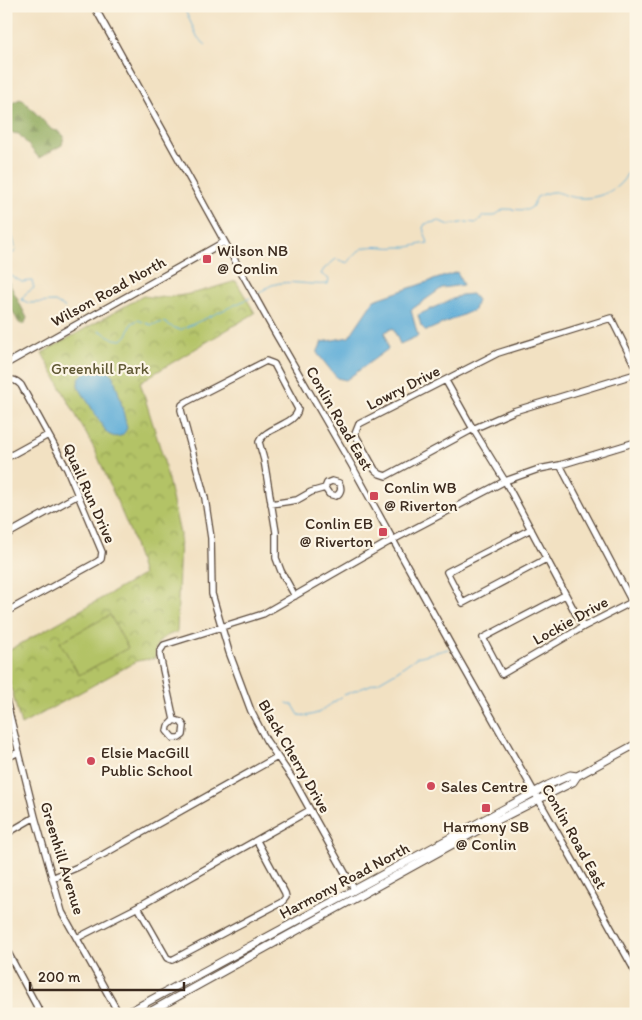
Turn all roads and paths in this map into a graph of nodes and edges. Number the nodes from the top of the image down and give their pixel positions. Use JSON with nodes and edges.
{"nodes":[{"id":1,"x":94,"y":6,"type":"edge"},
{"id":2,"x":224,"y":242,"type":"junction"},
{"id":3,"x":6,"y":364,"type":"edge"},
{"id":4,"x":636,"y":368,"type":"edge"},
{"id":5,"x":636,"y":374,"type":"edge"},
{"id":6,"x":6,"y":381,"type":"edge"},
{"id":7,"x":446,"y":381,"type":"junction"},
{"id":8,"x":473,"y":429,"type":"junction"},
{"id":9,"x":48,"y":435,"type":"junction"},
{"id":10,"x":636,"y":442,"type":"edge"},
{"id":11,"x":6,"y":458,"type":"edge"},
{"id":12,"x":560,"y":465,"type":"junction"},
{"id":13,"x":505,"y":481,"type":"junction"},
{"id":14,"x":325,"y":488,"type":"dead end"},
{"id":15,"x":78,"y":495,"type":"junction"},
{"id":16,"x":271,"y":504,"type":"junction"},
{"id":17,"x":532,"y":529,"type":"junction"},
{"id":18,"x":6,"y":535,"type":"edge"},
{"id":19,"x":394,"y":540,"type":"junction"},
{"id":20,"x":546,"y":559,"type":"junction"},
{"id":21,"x":565,"y":595,"type":"junction"},
{"id":22,"x":296,"y":596,"type":"junction"},
{"id":23,"x":6,"y":612,"type":"edge"},
{"id":24,"x":583,"y":626,"type":"junction"},
{"id":25,"x":222,"y":627,"type":"junction"},
{"id":26,"x":6,"y":700,"type":"edge"},
{"id":27,"x":174,"y":720,"type":"dead end"},
{"id":28,"x":636,"y":744,"type":"edge"},
{"id":29,"x":19,"y":752,"type":"junction"},
{"id":30,"x":278,"y":756,"type":"junction"},
{"id":31,"x":6,"y":758,"type":"edge"},
{"id":32,"x":577,"y":776,"type":"junction"},
{"id":33,"x":535,"y":792,"type":"junction"},
{"id":34,"x":539,"y":799,"type":"junction"},
{"id":35,"x":310,"y":810,"type":"junction"},
{"id":36,"x":35,"y":817,"type":"junction"},
{"id":37,"x":6,"y":834,"type":"edge"},
{"id":38,"x":256,"y":841,"type":"junction"},
{"id":39,"x":52,"y":878,"type":"junction"},
{"id":40,"x":354,"y":890,"type":"junction"},
{"id":41,"x":138,"y":907,"type":"junction"},
{"id":42,"x":78,"y":938,"type":"junction"},
{"id":43,"x":6,"y":950,"type":"edge"},
{"id":44,"x":636,"y":974,"type":"edge"},
{"id":45,"x":41,"y":1014,"type":"edge"},
{"id":46,"x":119,"y":1014,"type":"edge"},
{"id":47,"x":126,"y":1014,"type":"edge"},
{"id":48,"x":146,"y":1014,"type":"edge"}],
"edges":[{"from":1,"to":2,"type":"street","name":"Conlin Road East"},
{"from":2,"to":3,"type":"street","name":"Wilson Road North"},
{"from":2,"to":19,"type":"street","name":"Conlin Road East"},
{"from":4,"to":7,"type":"street","name":"Lowry Drive"},
{"from":5,"to":8,"type":"street"},
{"from":6,"to":9,"type":"street","name":"Quail Run Drive"},
{"from":7,"to":8,"type":"street"},
{"from":7,"to":8,"type":"street","name":"Lowry Drive"},
{"from":8,"to":13,"type":"street"},
{"from":9,"to":11,"type":"street"},
{"from":9,"to":15,"type":"street","name":"Quail Run Drive"},
{"from":10,"to":12,"type":"street"},
{"from":12,"to":13,"type":"street"},
{"from":12,"to":24,"type":"street","name":"Lockie Drive"},
{"from":13,"to":17,"type":"street"},
{"from":13,"to":19,"type":"street"},
{"from":14,"to":16,"type":"street"},
{"from":15,"to":18,"type":"street"},
{"from":15,"to":23,"type":"street","name":"Quail Run Drive"},
{"from":16,"to":22,"type":"street","name":"Black Cherry Drive"},
{"from":16,"to":25,"type":"street","name":"Black Cherry Drive"},
{"from":17,"to":20,"type":"street"},
{"from":17,"to":20,"type":"street"},
{"from":19,"to":22,"type":"street"},
{"from":19,"to":33,"type":"street","name":"Conlin Road East"},
{"from":20,"to":21,"type":"street"},
{"from":21,"to":24,"type":"street"},
{"from":21,"to":24,"type":"street","name":"Lockie Drive"},
{"from":22,"to":25,"type":"street"},
{"from":25,"to":27,"type":"street"},
{"from":25,"to":30,"type":"street","name":"Black Cherry Drive"},
{"from":26,"to":29,"type":"street","name":"Greenhill Avenue"},
{"from":28,"to":32,"type":"main road","name":"Harmony Road North"},
{"from":29,"to":31,"type":"street"},
{"from":29,"to":36,"type":"street","name":"Greenhill Avenue"},
{"from":30,"to":35,"type":"street","name":"Black Cherry Drive"},
{"from":30,"to":39,"type":"street"},
{"from":32,"to":33,"type":"main road","name":"Harmony Road North"},
{"from":32,"to":34,"type":"main road","name":"Harmony Road North"},
{"from":33,"to":34,"type":"street","name":"Conlin Road East"},
{"from":33,"to":40,"type":"main road","name":"Harmony Road North"},
{"from":34,"to":44,"type":"street","name":"Conlin Road East"},
{"from":34,"to":48,"type":"main road","name":"Harmony Road North"},
{"from":35,"to":38,"type":"street"},
{"from":35,"to":40,"type":"street","name":"Black Cherry Drive"},
{"from":36,"to":37,"type":"street"},
{"from":36,"to":39,"type":"street","name":"Greenhill Avenue"},
{"from":38,"to":41,"type":"street"},
{"from":38,"to":41,"type":"street"},
{"from":39,"to":42,"type":"street","name":"Greenhill Avenue"},
{"from":40,"to":47,"type":"main road","name":"Harmony Road North"},
{"from":41,"to":42,"type":"street"},
{"from":42,"to":46,"type":"street","name":"Greenhill Avenue"},
{"from":43,"to":45,"type":"street"}]}
